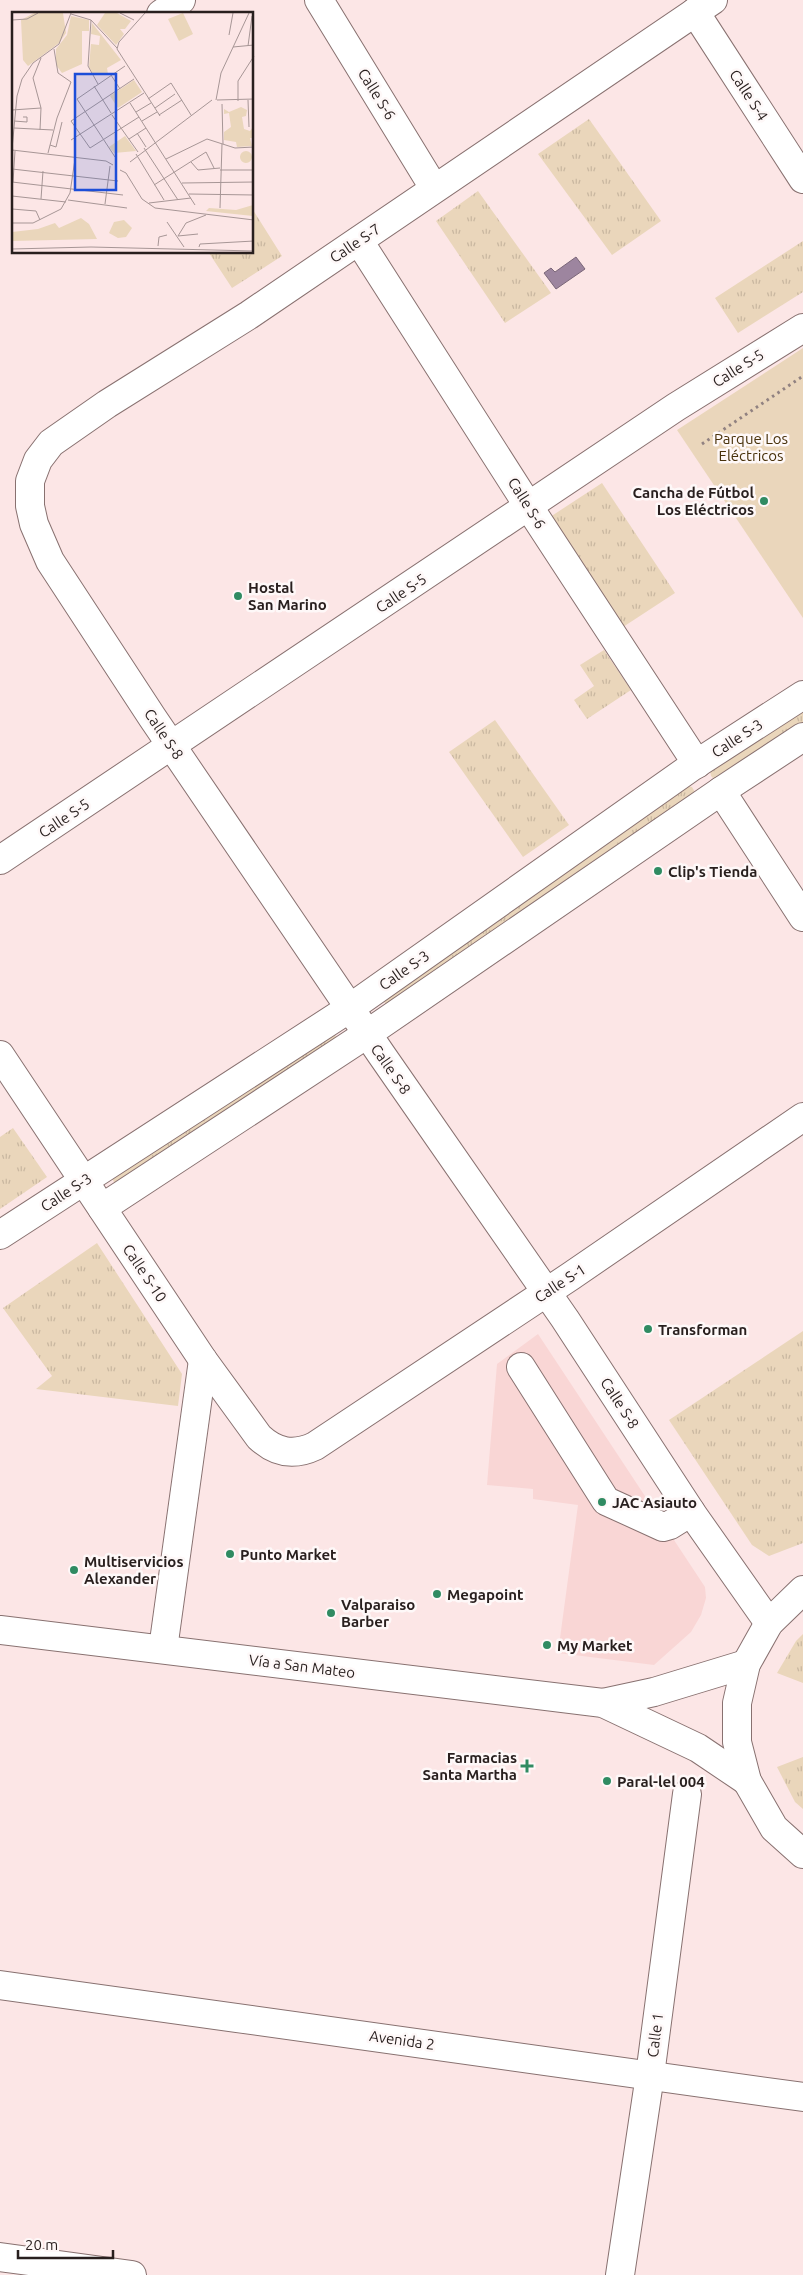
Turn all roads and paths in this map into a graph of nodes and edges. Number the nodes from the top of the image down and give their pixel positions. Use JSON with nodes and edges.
{"nodes":[{"id":1,"x":181,"y":0,"type":"edge"},
{"id":2,"x":319,"y":0,"type":"edge"},
{"id":3,"x":704,"y":6,"type":"edge"},
{"id":4,"x":164,"y":12,"type":"edge"},
{"id":5,"x":803,"y":179,"type":"edge"},
{"id":6,"x":434,"y":188,"type":"junction"},
{"id":7,"x":358,"y":241,"type":"junction"},
{"id":8,"x":803,"y":328,"type":"edge"},
{"id":9,"x":803,"y":376,"type":"edge"},
{"id":10,"x":702,"y":444,"type":"dead end"},
{"id":11,"x":30,"y":506,"type":"joint"},
{"id":12,"x":529,"y":507,"type":"junction"},
{"id":13,"x":803,"y":695,"type":"edge"},
{"id":14,"x":803,"y":737,"type":"edge"},
{"id":15,"x":171,"y":746,"type":"junction"},
{"id":16,"x":694,"y":766,"type":"junction"},
{"id":17,"x":716,"y":795,"type":"junction"},
{"id":18,"x":0,"y":860,"type":"edge"},
{"id":19,"x":803,"y":917,"type":"edge"},
{"id":20,"x":350,"y":1008,"type":"junction"},
{"id":21,"x":367,"y":1034,"type":"junction"},
{"id":22,"x":0,"y":1055,"type":"edge"},
{"id":23,"x":803,"y":1117,"type":"edge"},
{"id":24,"x":84,"y":1180,"type":"junction"},
{"id":25,"x":102,"y":1208,"type":"junction"},
{"id":26,"x":0,"y":1235,"type":"edge"},
{"id":27,"x":546,"y":1292,"type":"junction"},
{"id":28,"x":203,"y":1360,"type":"junction"},
{"id":29,"x":521,"y":1366,"type":"dead end"},
{"id":30,"x":315,"y":1446,"type":"joint"},
{"id":31,"x":691,"y":1512,"type":"junction"},
{"id":32,"x":803,"y":1590,"type":"edge"},
{"id":33,"x":770,"y":1623,"type":"junction"},
{"id":34,"x":0,"y":1630,"type":"edge"},
{"id":35,"x":163,"y":1649,"type":"junction"},
{"id":36,"x":746,"y":1664,"type":"junction"},
{"id":37,"x":603,"y":1704,"type":"junction"},
{"id":38,"x":747,"y":1780,"type":"junction"},
{"id":39,"x":687,"y":1794,"type":"dead end"},
{"id":40,"x":803,"y":1854,"type":"edge"},
{"id":41,"x":0,"y":1984,"type":"edge"},
{"id":42,"x":650,"y":2074,"type":"junction"},
{"id":43,"x":803,"y":2097,"type":"edge"},
{"id":44,"x":0,"y":2257,"type":"edge"},
{"id":45,"x":132,"y":2275,"type":"edge"},
{"id":46,"x":620,"y":2275,"type":"edge"}],
"edges":[{"from":1,"to":4,"type":"street"},
{"from":2,"to":6,"type":"street","name":"Calle S-6"},
{"from":3,"to":5,"type":"street","name":"Calle S-4"},
{"from":3,"to":6,"type":"street","name":"Calle S-7"},
{"from":6,"to":7,"type":"street","name":"Calle S-7"},
{"from":7,"to":11,"type":"street","name":"Calle S-7"},
{"from":7,"to":12,"type":"street","name":"Calle S-6"},
{"from":8,"to":12,"type":"street","name":"Calle S-5"},
{"from":9,"to":10,"type":"path"},
{"from":11,"to":15,"type":"street","name":"Calle S-8"},
{"from":12,"to":15,"type":"street","name":"Calle S-5"},
{"from":12,"to":16,"type":"street","name":"Calle S-6"},
{"from":13,"to":16,"type":"street","name":"Calle S-3"},
{"from":14,"to":17,"type":"street","name":"Calle S-3"},
{"from":15,"to":18,"type":"street","name":"Calle S-5"},
{"from":15,"to":20,"type":"street","name":"Calle S-8"},
{"from":16,"to":17,"type":"street","name":"Calle S-6"},
{"from":16,"to":20,"type":"street","name":"Calle S-3"},
{"from":17,"to":19,"type":"street"},
{"from":17,"to":21,"type":"street","name":"Calle S-3"},
{"from":20,"to":21,"type":"street","name":"Calle S-8"},
{"from":20,"to":24,"type":"street","name":"Calle S-3"},
{"from":21,"to":25,"type":"street","name":"Calle S-3"},
{"from":21,"to":27,"type":"street","name":"Calle S-8"},
{"from":22,"to":24,"type":"street","name":"Calle S-10"},
{"from":23,"to":27,"type":"street","name":"Calle S-1"},
{"from":24,"to":25,"type":"street","name":"Calle S-10"},
{"from":24,"to":26,"type":"street","name":"Calle S-3"},
{"from":25,"to":28,"type":"street","name":"Calle S-10"},
{"from":27,"to":30,"type":"street","name":"Calle S-1"},
{"from":27,"to":31,"type":"street","name":"Calle S-8"},
{"from":28,"to":30,"type":"street","name":"Calle S-10"},
{"from":28,"to":35,"type":"street"},
{"from":29,"to":31,"type":"street"},
{"from":31,"to":33,"type":"street","name":"Calle S-8"},
{"from":32,"to":33,"type":"street"},
{"from":33,"to":36,"type":"street"},
{"from":34,"to":35,"type":"street","name":"Vía a San Mateo"},
{"from":35,"to":37,"type":"street","name":"Vía a San Mateo"},
{"from":36,"to":37,"type":"street"},
{"from":36,"to":38,"type":"street"},
{"from":37,"to":38,"type":"street"},
{"from":38,"to":40,"type":"street"},
{"from":39,"to":42,"type":"street","name":"Calle 1"},
{"from":41,"to":42,"type":"street","name":"Avenida 2"},
{"from":42,"to":43,"type":"street","name":"Avenida 2"},
{"from":42,"to":46,"type":"street","name":"Calle 1"},
{"from":44,"to":45,"type":"street"}]}
